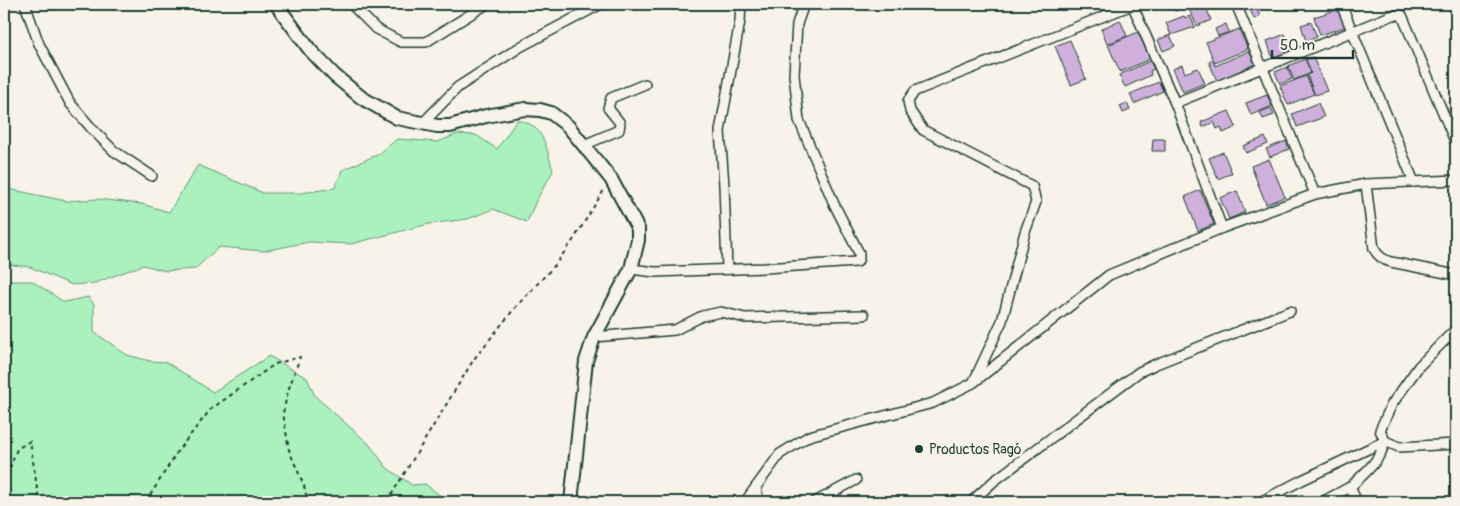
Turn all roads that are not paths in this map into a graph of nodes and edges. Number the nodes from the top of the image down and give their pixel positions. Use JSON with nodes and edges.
{"nodes":[{"id":1,"x":24,"y":4,"type":"edge"},
{"id":2,"x":276,"y":4,"type":"edge"},
{"id":3,"x":352,"y":4,"type":"edge"},
{"id":4,"x":487,"y":4,"type":"edge"},
{"id":5,"x":601,"y":4,"type":"edge"},
{"id":6,"x":741,"y":4,"type":"edge"},
{"id":7,"x":804,"y":4,"type":"edge"},
{"id":8,"x":1132,"y":4,"type":"edge"},
{"id":9,"x":1236,"y":4,"type":"edge"},
{"id":10,"x":1341,"y":4,"type":"edge"},
{"id":11,"x":1353,"y":32,"type":"junction"},
{"id":12,"x":1261,"y":67,"type":"junction"},
{"id":13,"x":645,"y":84,"type":"dead end"},
{"id":14,"x":1175,"y":103,"type":"junction"},
{"id":15,"x":422,"y":124,"type":"junction"},
{"id":16,"x":1454,"y":139,"type":"dead end"},
{"id":17,"x":584,"y":145,"type":"junction"},
{"id":18,"x":152,"y":176,"type":"dead end"},
{"id":19,"x":1456,"y":180,"type":"edge"},
{"id":20,"x":1414,"y":182,"type":"junction"},
{"id":21,"x":1366,"y":184,"type":"junction"},
{"id":22,"x":1315,"y":194,"type":"junction"},
{"id":23,"x":1222,"y":228,"type":"junction"},
{"id":24,"x":631,"y":269,"type":"junction"},
{"id":25,"x":726,"y":269,"type":"junction"},
{"id":26,"x":1456,"y":276,"type":"edge"},
{"id":27,"x":1290,"y":311,"type":"dead end"},
{"id":28,"x":864,"y":315,"type":"dead end"},
{"id":29,"x":1456,"y":329,"type":"edge"},
{"id":30,"x":594,"y":337,"type":"junction"},
{"id":31,"x":973,"y":383,"type":"junction"},
{"id":32,"x":1385,"y":440,"type":"junction"},
{"id":33,"x":1456,"y":444,"type":"edge"},
{"id":34,"x":856,"y":480,"type":"dead end"},
{"id":35,"x":1350,"y":487,"type":"junction"},
{"id":36,"x":756,"y":488,"type":"junction"},
{"id":37,"x":570,"y":502,"type":"edge"},
{"id":38,"x":746,"y":502,"type":"edge"},
{"id":39,"x":759,"y":502,"type":"edge"},
{"id":40,"x":815,"y":502,"type":"edge"},
{"id":41,"x":971,"y":502,"type":"edge"},
{"id":42,"x":1260,"y":502,"type":"edge"},
{"id":43,"x":1322,"y":502,"type":"edge"},
{"id":44,"x":1357,"y":502,"type":"edge"}],
"edges":[{"from":1,"to":18,"type":"street"},
{"from":2,"to":15,"type":"main road"},
{"from":3,"to":4,"type":"street"},
{"from":5,"to":15,"type":"street"},
{"from":6,"to":25,"type":"street"},
{"from":7,"to":25,"type":"street"},
{"from":8,"to":14,"type":"street"},
{"from":8,"to":31,"type":"street"},
{"from":9,"to":12,"type":"street"},
{"from":10,"to":11,"type":"street"},
{"from":11,"to":12,"type":"street"},
{"from":11,"to":16,"type":"street"},
{"from":11,"to":20,"type":"street"},
{"from":12,"to":14,"type":"street"},
{"from":12,"to":22,"type":"street"},
{"from":13,"to":17,"type":"street"},
{"from":14,"to":23,"type":"street"},
{"from":15,"to":17,"type":"main road"},
{"from":17,"to":24,"type":"main road"},
{"from":19,"to":20,"type":"street"},
{"from":20,"to":21,"type":"street"},
{"from":21,"to":22,"type":"street"},
{"from":21,"to":26,"type":"street"},
{"from":22,"to":23,"type":"street"},
{"from":23,"to":31,"type":"street"},
{"from":24,"to":25,"type":"street"},
{"from":24,"to":30,"type":"main road"},
{"from":27,"to":41,"type":"street"},
{"from":28,"to":30,"type":"street"},
{"from":29,"to":32,"type":"street"},
{"from":30,"to":37,"type":"main road"},
{"from":31,"to":36,"type":"street"},
{"from":32,"to":33,"type":"street"},
{"from":32,"to":35,"type":"street"},
{"from":32,"to":42,"type":"street"},
{"from":34,"to":40,"type":"street"},
{"from":35,"to":43,"type":"street"},
{"from":35,"to":44,"type":"street"},
{"from":36,"to":38,"type":"street"},
{"from":36,"to":39,"type":"street"}]}
